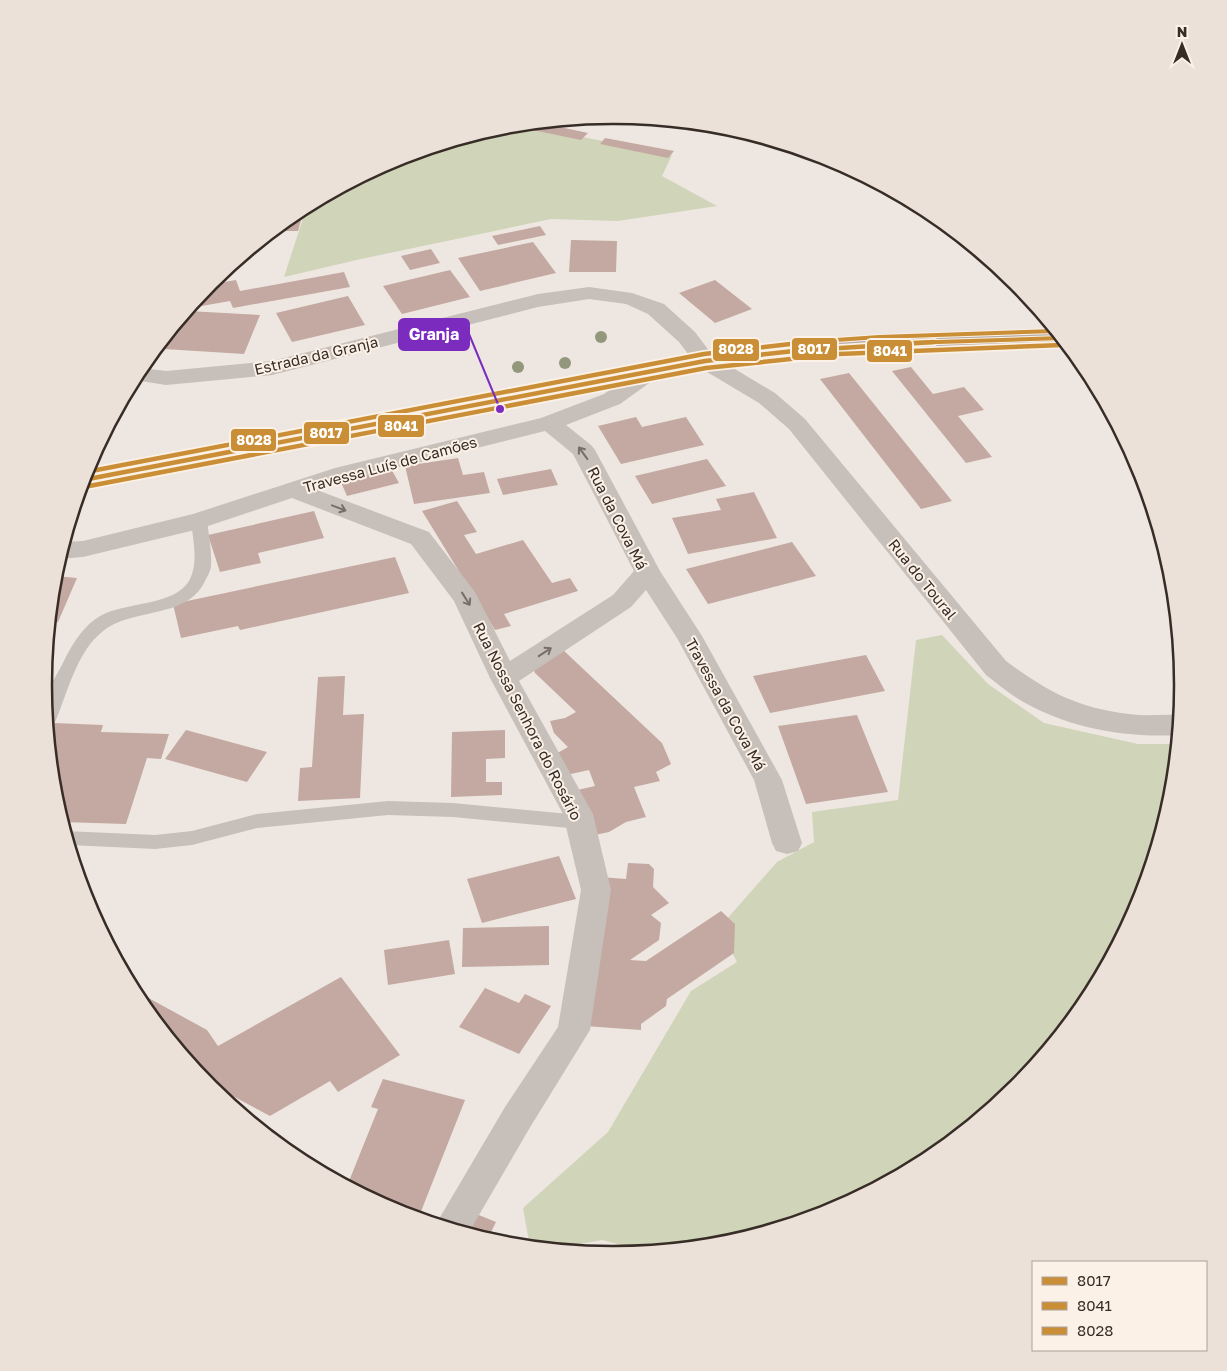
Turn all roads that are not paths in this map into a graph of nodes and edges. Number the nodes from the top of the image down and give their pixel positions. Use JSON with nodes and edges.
{"nodes":[{"id":1,"x":1054,"y":338,"type":"edge"},
{"id":2,"x":705,"y":361,"type":"junction"},
{"id":3,"x":651,"y":371,"type":"junction"},
{"id":4,"x":146,"y":375,"type":"edge"},
{"id":5,"x":549,"y":423,"type":"junction"},
{"id":6,"x":92,"y":478,"type":"edge"},
{"id":7,"x":293,"y":490,"type":"junction"},
{"id":8,"x":199,"y":521,"type":"junction"},
{"id":9,"x":69,"y":550,"type":"edge"},
{"id":10,"x":648,"y":572,"type":"junction"},
{"id":11,"x":504,"y":678,"type":"junction"},
{"id":12,"x":53,"y":706,"type":"edge"},
{"id":13,"x":1173,"y":726,"type":"edge"},
{"id":14,"x":580,"y":822,"type":"junction"},
{"id":15,"x":74,"y":838,"type":"edge"},
{"id":16,"x":787,"y":843,"type":"dead end"},
{"id":17,"x":455,"y":1223,"type":"edge"}],
"edges":[{"from":1,"to":2,"type":"main road"},
{"from":2,"to":3,"type":"main road"},
{"from":2,"to":4,"type":"street","name":"Estrada da Granja"},
{"from":2,"to":13,"type":"street","name":"Rua do Toural"},
{"from":3,"to":5,"type":"street","name":"Travessa Luís de Camões"},
{"from":3,"to":6,"type":"main road"},
{"from":5,"to":7,"type":"street","name":"Travessa Luís de Camões"},
{"from":10,"to":5,"type":"street","name":"Rua da Cova Má","one_way":true},
{"from":7,"to":8,"type":"street","name":"Travessa Luís de Camões"},
{"from":7,"to":11,"type":"street","name":"Rua Nossa Senhora do Rosário","one_way":true},
{"from":8,"to":9,"type":"street","name":"Travessa Luís de Camões"},
{"from":8,"to":12,"type":"lane"},
{"from":11,"to":10,"type":"street","name":"Rua da Cova Má","one_way":true},
{"from":10,"to":16,"type":"street","name":"Travessa da Cova Má"},
{"from":11,"to":14,"type":"street","name":"Rua Nossa Senhora do Rosário"},
{"from":14,"to":15,"type":"lane"},
{"from":14,"to":17,"type":"street","name":"Rua Nossa Senhora do Rosário"}]}
